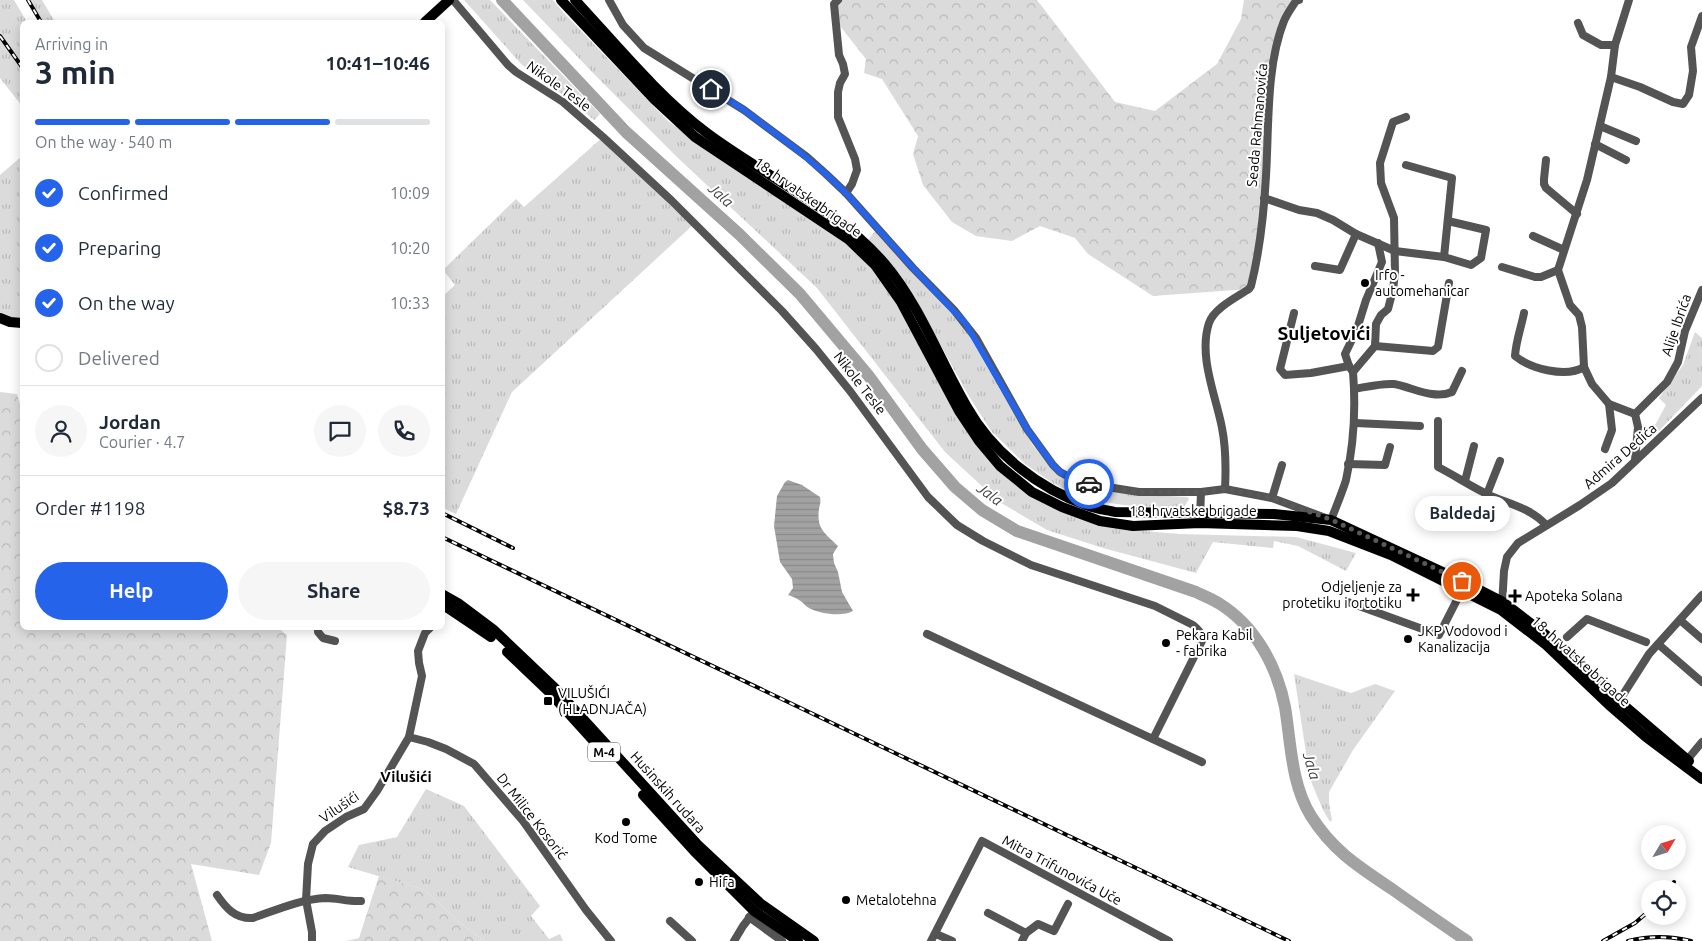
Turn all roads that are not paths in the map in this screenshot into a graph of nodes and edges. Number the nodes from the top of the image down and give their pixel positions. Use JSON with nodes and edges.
{"nodes":[{"id":1,"x":449,"y":0,"type":"edge"},
{"id":2,"x":453,"y":0,"type":"edge"},
{"id":3,"x":562,"y":0,"type":"edge"},
{"id":4,"x":575,"y":0,"type":"edge"},
{"id":5,"x":609,"y":0,"type":"edge"},
{"id":6,"x":838,"y":0,"type":"edge"},
{"id":7,"x":1298,"y":0,"type":"edge"},
{"id":8,"x":1629,"y":0,"type":"edge"},
{"id":9,"x":1702,"y":16,"type":"edge"},
{"id":10,"x":427,"y":20,"type":"edge"},
{"id":11,"x":1578,"y":23,"type":"dead end"},
{"id":12,"x":1615,"y":45,"type":"junction"},
{"id":13,"x":1693,"y":71,"type":"junction"},
{"id":14,"x":1702,"y":74,"type":"edge"},
{"id":15,"x":1611,"y":77,"type":"junction"},
{"id":16,"x":1406,"y":118,"type":"dead end"},
{"id":17,"x":1600,"y":126,"type":"junction"},
{"id":18,"x":1636,"y":141,"type":"dead end"},
{"id":19,"x":1595,"y":144,"type":"junction"},
{"id":20,"x":1546,"y":160,"type":"dead end"},
{"id":21,"x":1626,"y":160,"type":"dead end"},
{"id":22,"x":1406,"y":165,"type":"dead end"},
{"id":23,"x":846,"y":193,"type":"junction"},
{"id":24,"x":1264,"y":198,"type":"junction"},
{"id":25,"x":1577,"y":214,"type":"junction"},
{"id":26,"x":1448,"y":221,"type":"junction"},
{"id":27,"x":1356,"y":234,"type":"junction"},
{"id":28,"x":1533,"y":236,"type":"dead end"},
{"id":29,"x":1378,"y":243,"type":"junction"},
{"id":30,"x":1564,"y":250,"type":"junction"},
{"id":31,"x":1395,"y":251,"type":"junction"},
{"id":32,"x":1444,"y":257,"type":"junction"},
{"id":33,"x":1315,"y":266,"type":"dead end"},
{"id":34,"x":1502,"y":267,"type":"dead end"},
{"id":35,"x":1558,"y":270,"type":"junction"},
{"id":36,"x":1449,"y":283,"type":"dead end"},
{"id":37,"x":1702,"y":290,"type":"edge"},
{"id":38,"x":1294,"y":313,"type":"dead end"},
{"id":39,"x":1524,"y":313,"type":"dead end"},
{"id":40,"x":0,"y":318,"type":"edge"},
{"id":41,"x":20,"y":324,"type":"edge"},
{"id":42,"x":1375,"y":346,"type":"junction"},
{"id":43,"x":1584,"y":367,"type":"junction"},
{"id":44,"x":1351,"y":369,"type":"junction"},
{"id":45,"x":1462,"y":371,"type":"dead end"},
{"id":46,"x":1354,"y":389,"type":"junction"},
{"id":47,"x":1702,"y":398,"type":"edge"},
{"id":48,"x":1609,"y":404,"type":"junction"},
{"id":49,"x":1635,"y":414,"type":"junction"},
{"id":50,"x":1438,"y":421,"type":"dead end"},
{"id":51,"x":1355,"y":422,"type":"junction"},
{"id":52,"x":1420,"y":426,"type":"dead end"},
{"id":53,"x":1474,"y":446,"type":"dead end"},
{"id":54,"x":1390,"y":447,"type":"dead end"},
{"id":55,"x":1605,"y":450,"type":"dead end"},
{"id":56,"x":1635,"y":460,"type":"junction"},
{"id":57,"x":1500,"y":461,"type":"dead end"},
{"id":58,"x":1348,"y":464,"type":"junction"},
{"id":59,"x":1282,"y":465,"type":"dead end"},
{"id":60,"x":1465,"y":481,"type":"junction"},
{"id":61,"x":1225,"y":489,"type":"junction"},
{"id":62,"x":1201,"y":492,"type":"junction"},
{"id":63,"x":1487,"y":494,"type":"junction"},
{"id":64,"x":1272,"y":498,"type":"junction"},
{"id":65,"x":1200,"y":518,"type":"junction"},
{"id":66,"x":1332,"y":520,"type":"junction"},
{"id":67,"x":1546,"y":525,"type":"junction"},
{"id":68,"x":1462,"y":590,"type":"junction"},
{"id":69,"x":1702,"y":595,"type":"edge"},
{"id":70,"x":445,"y":596,"type":"edge"},
{"id":71,"x":1348,"y":602,"type":"dead end"},
{"id":72,"x":1502,"y":606,"type":"junction"},
{"id":73,"x":445,"y":608,"type":"edge"},
{"id":74,"x":1680,"y":620,"type":"junction"},
{"id":75,"x":318,"y":630,"type":"edge"},
{"id":76,"x":428,"y":630,"type":"edge"},
{"id":77,"x":927,"y":634,"type":"dead end"},
{"id":78,"x":1567,"y":637,"type":"dead end"},
{"id":79,"x":1702,"y":639,"type":"edge"},
{"id":80,"x":335,"y":641,"type":"dead end"},
{"id":81,"x":1646,"y":642,"type":"dead end"},
{"id":82,"x":1658,"y":644,"type":"junction"},
{"id":83,"x":1702,"y":682,"type":"edge"},
{"id":84,"x":1619,"y":701,"type":"junction"},
{"id":85,"x":409,"y":737,"type":"junction"},
{"id":86,"x":1153,"y":739,"type":"junction"},
{"id":87,"x":1702,"y":742,"type":"edge"},
{"id":88,"x":1687,"y":760,"type":"junction"},
{"id":89,"x":1202,"y":762,"type":"dead end"},
{"id":90,"x":1702,"y":771,"type":"edge"},
{"id":91,"x":1702,"y":779,"type":"edge"},
{"id":92,"x":217,"y":895,"type":"dead end"},
{"id":93,"x":306,"y":900,"type":"junction"},
{"id":94,"x":361,"y":901,"type":"dead end"},
{"id":95,"x":1068,"y":904,"type":"dead end"},
{"id":96,"x":754,"y":911,"type":"junction"},
{"id":97,"x":988,"y":913,"type":"dead end"},
{"id":98,"x":670,"y":921,"type":"dead end"},
{"id":99,"x":1026,"y":933,"type":"junction"},
{"id":100,"x":936,"y":934,"type":"junction"},
{"id":101,"x":312,"y":941,"type":"edge"},
{"id":102,"x":611,"y":941,"type":"edge"},
{"id":103,"x":692,"y":941,"type":"edge"},
{"id":104,"x":734,"y":941,"type":"edge"},
{"id":105,"x":782,"y":941,"type":"edge"},
{"id":106,"x":798,"y":941,"type":"edge"},
{"id":107,"x":814,"y":941,"type":"edge"},
{"id":108,"x":931,"y":941,"type":"edge"},
{"id":109,"x":952,"y":941,"type":"edge"},
{"id":110,"x":1022,"y":941,"type":"edge"},
{"id":111,"x":1169,"y":941,"type":"edge"}],
"edges":[{"from":1,"to":10,"type":"main road"},
{"from":2,"to":86,"type":"street","name":"Nikole Tesle"},
{"from":3,"to":65,"type":"main road","name":"18. hrvatske brigade"},
{"from":4,"to":65,"type":"main road","name":"18. hrvatske brigade"},
{"from":5,"to":23,"type":"street"},
{"from":6,"to":23,"type":"street"},
{"from":7,"to":24,"type":"street","name":"Seada Rahmanovića"},
{"from":8,"to":12,"type":"street"},
{"from":9,"to":13,"type":"street"},
{"from":11,"to":12,"type":"street"},
{"from":12,"to":15,"type":"street"},
{"from":13,"to":14,"type":"street"},
{"from":13,"to":15,"type":"street"},
{"from":15,"to":17,"type":"street"},
{"from":16,"to":31,"type":"street"},
{"from":17,"to":18,"type":"street"},
{"from":17,"to":19,"type":"street"},
{"from":19,"to":21,"type":"street"},
{"from":19,"to":25,"type":"street"},
{"from":20,"to":25,"type":"street"},
{"from":22,"to":26,"type":"street"},
{"from":23,"to":62,"type":"street"},
{"from":24,"to":27,"type":"street"},
{"from":24,"to":61,"type":"street","name":"Seada Rahmanovića"},
{"from":25,"to":30,"type":"street"},
{"from":26,"to":32,"type":"street"},
{"from":26,"to":32,"type":"street"},
{"from":27,"to":29,"type":"street"},
{"from":27,"to":33,"type":"street"},
{"from":28,"to":30,"type":"street"},
{"from":29,"to":31,"type":"street"},
{"from":29,"to":44,"type":"street"},
{"from":30,"to":35,"type":"street"},
{"from":31,"to":32,"type":"street"},
{"from":31,"to":42,"type":"street"},
{"from":34,"to":35,"type":"street"},
{"from":35,"to":43,"type":"street"},
{"from":36,"to":42,"type":"street"},
{"from":37,"to":49,"type":"street","name":"Alije Ibrića"},
{"from":38,"to":44,"type":"street"},
{"from":39,"to":43,"type":"street"},
{"from":40,"to":41,"type":"main road"},
{"from":42,"to":44,"type":"street"},
{"from":43,"to":48,"type":"street"},
{"from":44,"to":46,"type":"street"},
{"from":45,"to":46,"type":"street"},
{"from":46,"to":51,"type":"street"},
{"from":47,"to":56,"type":"street","name":"Admira Dedića"},
{"from":48,"to":49,"type":"street"},
{"from":48,"to":55,"type":"street"},
{"from":49,"to":56,"type":"street"},
{"from":50,"to":60,"type":"street"},
{"from":51,"to":52,"type":"street"},
{"from":51,"to":58,"type":"street"},
{"from":53,"to":60,"type":"street"},
{"from":54,"to":58,"type":"street"},
{"from":56,"to":67,"type":"street","name":"Admira Dedića"},
{"from":57,"to":63,"type":"street"},
{"from":58,"to":66,"type":"street"},
{"from":59,"to":64,"type":"street"},
{"from":60,"to":63,"type":"street"},
{"from":61,"to":62,"type":"street"},
{"from":61,"to":64,"type":"street"},
{"from":62,"to":65,"type":"street"},
{"from":63,"to":67,"type":"street"},
{"from":64,"to":66,"type":"street"},
{"from":65,"to":66,"type":"main road","name":"18. hrvatske brigade"},
{"from":65,"to":68,"type":"main road","name":"18. hrvatske brigade"},
{"from":66,"to":72,"type":"main road","name":"18. hrvatske brigade"},
{"from":67,"to":72,"type":"street","name":"Admira Dedića"},
{"from":68,"to":71,"type":"street"},
{"from":68,"to":72,"type":"main road","name":"18. hrvatske brigade"},
{"from":69,"to":74,"type":"street"},
{"from":70,"to":96,"type":"main road","name":"Husinskih rudara","number":"M-4"},
{"from":72,"to":84,"type":"main road","name":"18. hrvatske brigade"},
{"from":72,"to":91,"type":"main road","name":"18. hrvatske brigade"},
{"from":73,"to":96,"type":"main road","name":"Husinskih rudara","number":"M-4"},
{"from":74,"to":79,"type":"street"},
{"from":74,"to":82,"type":"street"},
{"from":75,"to":80,"type":"street"},
{"from":76,"to":85,"type":"street","name":"Vilušići"},
{"from":77,"to":86,"type":"street"},
{"from":78,"to":81,"type":"street"},
{"from":82,"to":83,"type":"street"},
{"from":82,"to":84,"type":"street"},
{"from":84,"to":88,"type":"main road","name":"18. hrvatske brigade"},
{"from":85,"to":93,"type":"street","name":"Vilušići"},
{"from":85,"to":102,"type":"street","name":"Dr Milice Kosorić"},
{"from":86,"to":89,"type":"street"},
{"from":87,"to":88,"type":"street"},
{"from":88,"to":90,"type":"main road","name":"18. hrvatske brigade"},
{"from":92,"to":93,"type":"street"},
{"from":93,"to":94,"type":"street"},
{"from":93,"to":101,"type":"street","name":"Vilušići"},
{"from":95,"to":99,"type":"street","name":"Mitra Trifunovića Uče"},
{"from":96,"to":104,"type":"street"},
{"from":96,"to":105,"type":"street","name":"Husinskih rudara"},
{"from":96,"to":106,"type":"main road","name":"Husinskih rudara","number":"M-4"},
{"from":96,"to":107,"type":"main road","name":"Husinskih rudara","number":"M-4"},
{"from":97,"to":99,"type":"street"},
{"from":98,"to":103,"type":"street"},
{"from":99,"to":110,"type":"street"},
{"from":100,"to":108,"type":"street","name":"Mitra Trifunovića Uče"},
{"from":100,"to":109,"type":"street"},
{"from":100,"to":111,"type":"street","name":"Mitra Trifunovića Uče"}]}
